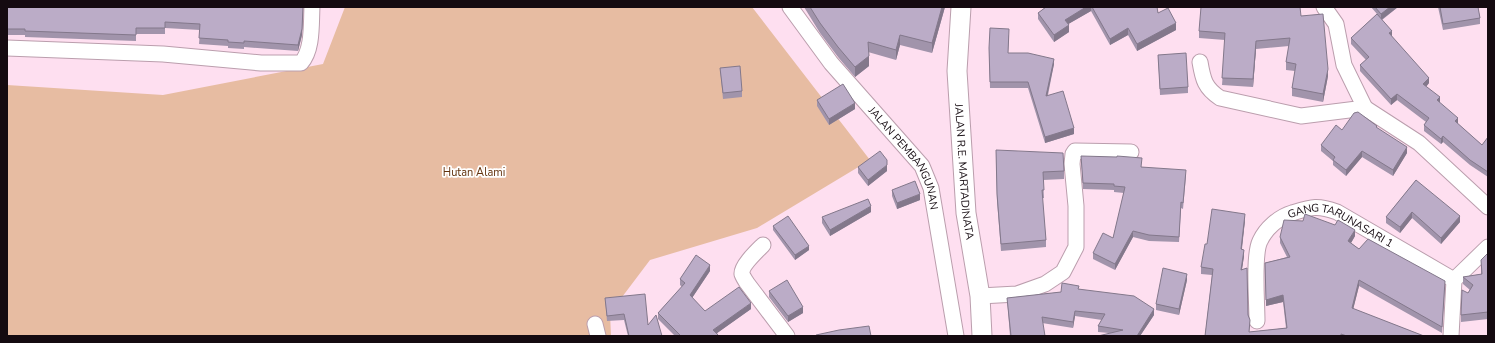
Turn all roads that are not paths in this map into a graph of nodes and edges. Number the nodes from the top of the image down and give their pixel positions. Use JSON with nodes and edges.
{"nodes":[{"id":1,"x":312,"y":7,"type":"edge"},
{"id":2,"x":790,"y":7,"type":"edge"},
{"id":3,"x":961,"y":7,"type":"edge"},
{"id":4,"x":1324,"y":7,"type":"edge"},
{"id":5,"x":7,"y":48,"type":"edge"},
{"id":6,"x":1200,"y":62,"type":"dead end"},
{"id":7,"x":1365,"y":108,"type":"junction"},
{"id":8,"x":1130,"y":152,"type":"dead end"},
{"id":9,"x":1488,"y":207,"type":"edge"},
{"id":10,"x":763,"y":245,"type":"dead end"},
{"id":11,"x":1488,"y":247,"type":"edge"},
{"id":12,"x":1454,"y":280,"type":"junction"},
{"id":13,"x":980,"y":296,"type":"junction"},
{"id":14,"x":1257,"y":321,"type":"dead end"},
{"id":15,"x":787,"y":336,"type":"edge"},
{"id":16,"x":956,"y":336,"type":"edge"},
{"id":17,"x":982,"y":336,"type":"edge"},
{"id":18,"x":1452,"y":336,"type":"edge"}],
"edges":[{"from":1,"to":5,"type":"street"},
{"from":2,"to":16,"type":"street","name":"JALAN PEMBANGUNAN"},
{"from":3,"to":13,"type":"street","name":"JALAN R.E. MARTADINATA"},
{"from":4,"to":7,"type":"street"},
{"from":6,"to":7,"type":"street"},
{"from":7,"to":9,"type":"street"},
{"from":8,"to":13,"type":"street"},
{"from":10,"to":15,"type":"street"},
{"from":11,"to":12,"type":"street"},
{"from":12,"to":14,"type":"street","name":"GANG TARUNASARI 1"},
{"from":12,"to":18,"type":"street"},
{"from":13,"to":17,"type":"street","name":"JALAN R.E. MARTADINATA"}]}
